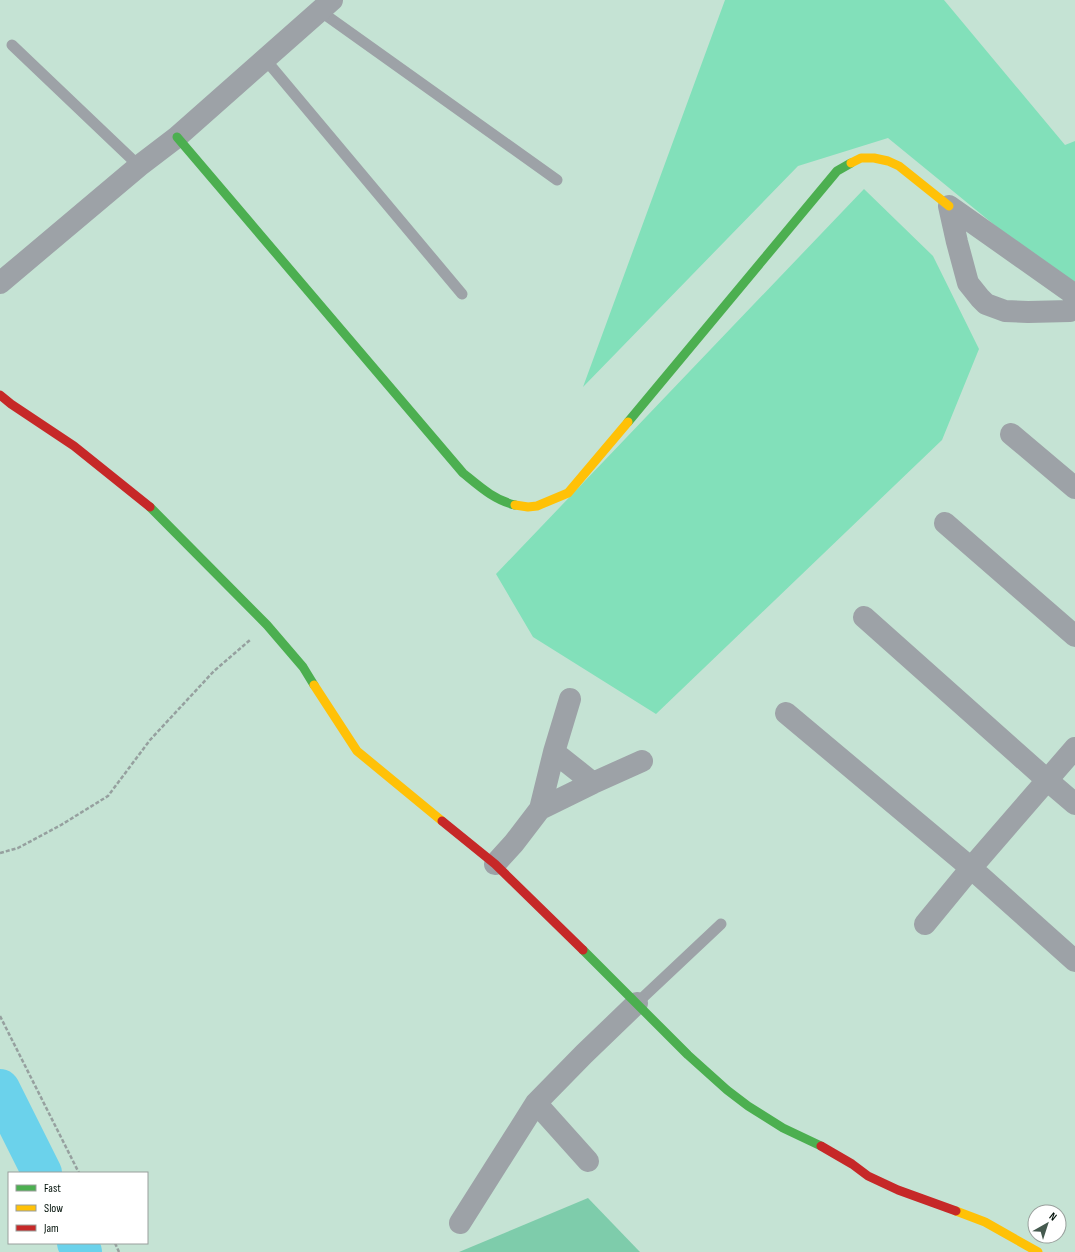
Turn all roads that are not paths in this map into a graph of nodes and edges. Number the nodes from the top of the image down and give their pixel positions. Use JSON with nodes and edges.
{"nodes":[{"id":1,"x":326,"y":5,"type":"edge"},
{"id":2,"x":12,"y":45,"type":"dead end"},
{"id":3,"x":265,"y":59,"type":"junction"},
{"id":4,"x":177,"y":137,"type":"junction"},
{"id":5,"x":139,"y":166,"type":"junction"},
{"id":6,"x":557,"y":180,"type":"dead end"},
{"id":7,"x":949,"y":206,"type":"junction"},
{"id":8,"x":3,"y":276,"type":"edge"},
{"id":9,"x":462,"y":294,"type":"dead end"},
{"id":10,"x":1074,"y":308,"type":"edge"},
{"id":11,"x":0,"y":395,"type":"edge"},
{"id":12,"x":1011,"y":434,"type":"dead end"},
{"id":13,"x":1075,"y":488,"type":"edge"},
{"id":14,"x":946,"y":523,"type":"dead end"},
{"id":15,"x":864,"y":617,"type":"dead end"},
{"id":16,"x":1075,"y":636,"type":"edge"},
{"id":17,"x":570,"y":699,"type":"dead end"},
{"id":18,"x":786,"y":713,"type":"dead end"},
{"id":19,"x":1075,"y":748,"type":"edge"},
{"id":20,"x":554,"y":752,"type":"junction"},
{"id":21,"x":642,"y":761,"type":"dead end"},
{"id":22,"x":1047,"y":780,"type":"junction"},
{"id":23,"x":593,"y":783,"type":"junction"},
{"id":24,"x":1075,"y":804,"type":"edge"},
{"id":25,"x":540,"y":809,"type":"junction"},
{"id":26,"x":495,"y":864,"type":"junction"},
{"id":27,"x":971,"y":868,"type":"junction"},
{"id":28,"x":721,"y":924,"type":"dead end"},
{"id":29,"x":925,"y":924,"type":"dead end"},
{"id":30,"x":1075,"y":962,"type":"edge"},
{"id":31,"x":637,"y":1003,"type":"junction"},
{"id":32,"x":536,"y":1103,"type":"junction"},
{"id":33,"x":588,"y":1162,"type":"dead end"},
{"id":34,"x":460,"y":1223,"type":"dead end"},
{"id":35,"x":1038,"y":1252,"type":"edge"}],
"edges":[{"from":1,"to":3,"type":"street"},
{"from":1,"to":6,"type":"lane"},
{"from":2,"to":5,"type":"lane"},
{"from":3,"to":4,"type":"street"},
{"from":3,"to":9,"type":"lane"},
{"from":4,"to":5,"type":"street"},
{"from":4,"to":7,"type":"street"},
{"from":5,"to":8,"type":"street"},
{"from":7,"to":10,"type":"street"},
{"from":7,"to":10,"type":"street"},
{"from":11,"to":26,"type":"street"},
{"from":12,"to":13,"type":"street"},
{"from":14,"to":16,"type":"street"},
{"from":15,"to":22,"type":"street"},
{"from":17,"to":20,"type":"street"},
{"from":18,"to":27,"type":"street"},
{"from":19,"to":22,"type":"street"},
{"from":20,"to":23,"type":"street"},
{"from":20,"to":25,"type":"street"},
{"from":21,"to":23,"type":"street"},
{"from":22,"to":24,"type":"street"},
{"from":22,"to":27,"type":"street"},
{"from":23,"to":25,"type":"street"},
{"from":25,"to":26,"type":"street"},
{"from":26,"to":31,"type":"street"},
{"from":27,"to":29,"type":"street"},
{"from":27,"to":30,"type":"street"},
{"from":28,"to":31,"type":"lane"},
{"from":31,"to":32,"type":"street"},
{"from":31,"to":35,"type":"street"},
{"from":32,"to":33,"type":"street"},
{"from":32,"to":34,"type":"street"}]}
